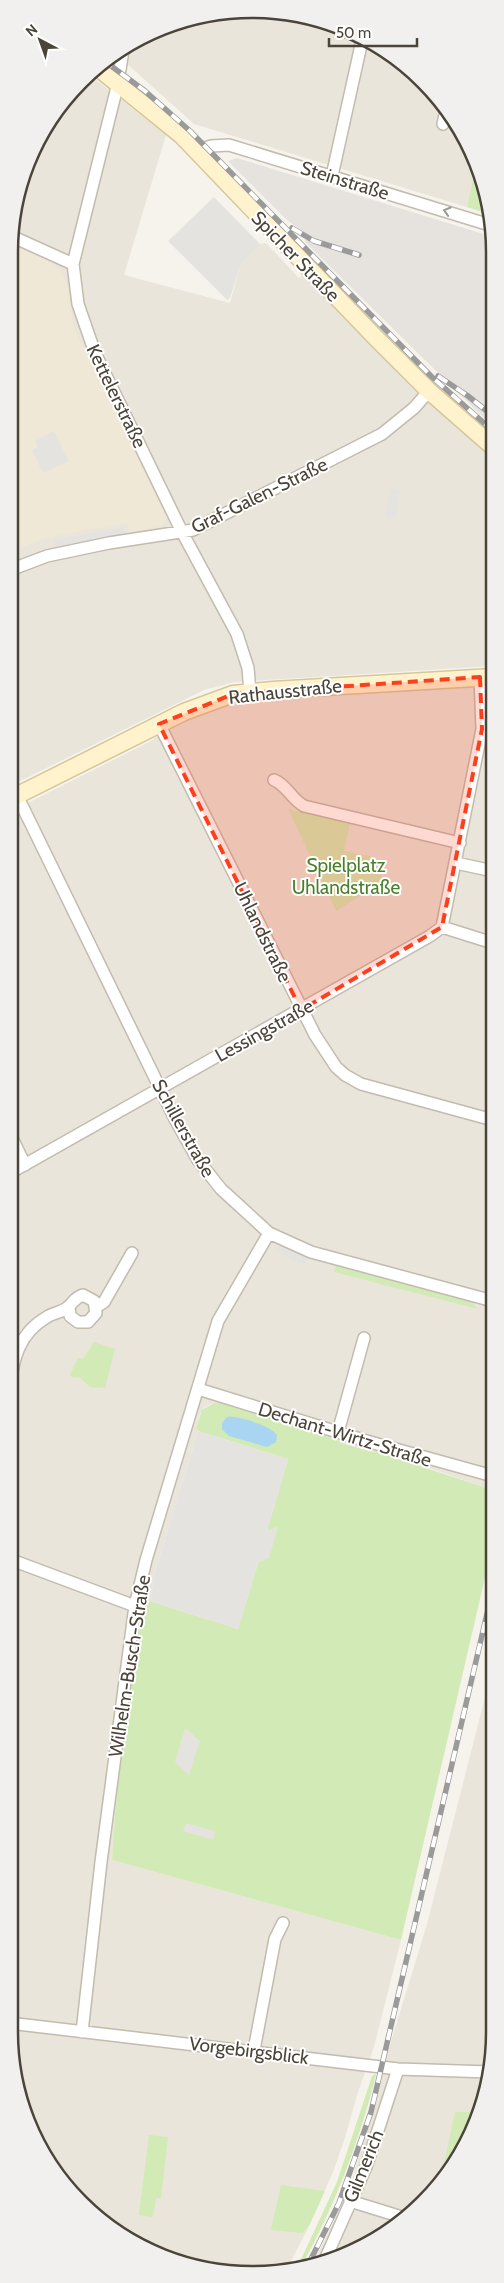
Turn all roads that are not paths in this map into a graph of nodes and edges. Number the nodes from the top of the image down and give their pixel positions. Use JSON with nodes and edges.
{"nodes":[{"id":1,"x":361,"y":45,"type":"edge"},
{"id":2,"x":122,"y":57,"type":"edge"},
{"id":3,"x":103,"y":71,"type":"edge"},
{"id":4,"x":118,"y":83,"type":"junction"},
{"id":5,"x":444,"y":118,"type":"edge"},
{"id":6,"x":443,"y":124,"type":"dead end"},
{"id":7,"x":196,"y":151,"type":"junction"},
{"id":8,"x":332,"y":176,"type":"junction"},
{"id":9,"x":484,"y":223,"type":"edge"},
{"id":10,"x":18,"y":239,"type":"edge"},
{"id":11,"x":73,"y":264,"type":"junction"},
{"id":12,"x":429,"y":391,"type":"junction"},
{"id":13,"x":487,"y":442,"type":"edge"},
{"id":14,"x":182,"y":532,"type":"junction"},
{"id":15,"x":17,"y":567,"type":"edge"},
{"id":16,"x":487,"y":677,"type":"edge"},
{"id":17,"x":250,"y":692,"type":"junction"},
{"id":18,"x":160,"y":724,"type":"junction"},
{"id":19,"x":274,"y":780,"type":"dead end"},
{"id":20,"x":17,"y":790,"type":"edge"},
{"id":21,"x":17,"y":800,"type":"edge"},
{"id":22,"x":460,"y":843,"type":"junction"},
{"id":23,"x":456,"y":863,"type":"junction"},
{"id":24,"x":487,"y":870,"type":"edge"},
{"id":25,"x":442,"y":927,"type":"junction"},
{"id":26,"x":487,"y":941,"type":"edge"},
{"id":27,"x":301,"y":1010,"type":"junction"},
{"id":28,"x":160,"y":1088,"type":"junction"},
{"id":29,"x":487,"y":1118,"type":"edge"},
{"id":30,"x":17,"y":1148,"type":"edge"},
{"id":31,"x":25,"y":1165,"type":"junction"},
{"id":32,"x":17,"y":1169,"type":"edge"},
{"id":33,"x":269,"y":1233,"type":"junction"},
{"id":34,"x":132,"y":1253,"type":"dead end"},
{"id":35,"x":487,"y":1299,"type":"edge"},
{"id":36,"x":69,"y":1307,"type":"junction"},
{"id":37,"x":96,"y":1307,"type":"junction"},
{"id":38,"x":364,"y":1338,"type":"dead end"},
{"id":39,"x":17,"y":1351,"type":"edge"},
{"id":40,"x":198,"y":1390,"type":"junction"},
{"id":41,"x":338,"y":1432,"type":"junction"},
{"id":42,"x":487,"y":1474,"type":"edge"},
{"id":43,"x":17,"y":1562,"type":"edge"},
{"id":44,"x":134,"y":1606,"type":"junction"},
{"id":45,"x":283,"y":1923,"type":"dead end"},
{"id":46,"x":17,"y":2024,"type":"edge"},
{"id":47,"x":82,"y":2032,"type":"junction"},
{"id":48,"x":254,"y":2050,"type":"junction"},
{"id":49,"x":398,"y":2069,"type":"junction"},
{"id":50,"x":483,"y":2072,"type":"edge"},
{"id":51,"x":350,"y":2201,"type":"junction"},
{"id":52,"x":397,"y":2215,"type":"edge"},
{"id":53,"x":328,"y":2253,"type":"edge"}],
"edges":[{"from":1,"to":8,"type":"street"},
{"from":2,"to":4,"type":"street","name":"Kettelerstraße"},
{"from":3,"to":4,"type":"street","name":"Spicher Straße"},
{"from":4,"to":7,"type":"street","name":"Spicher Straße"},
{"from":4,"to":11,"type":"street","name":"Kettelerstraße"},
{"from":5,"to":6,"type":"street"},
{"from":7,"to":8,"type":"street","name":"Steinstraße"},
{"from":7,"to":12,"type":"street","name":"Spicher Straße"},
{"from":9,"to":8,"type":"street","name":"Steinstraße","one_way":true},
{"from":10,"to":11,"type":"street"},
{"from":11,"to":14,"type":"street","name":"Kettelerstraße"},
{"from":12,"to":13,"type":"street","name":"Spicher Straße"},
{"from":12,"to":14,"type":"street","name":"Graf-Galen-Straße"},
{"from":14,"to":15,"type":"street","name":"Graf-Galen-Straße"},
{"from":14,"to":17,"type":"street","name":"Kettelerstraße"},
{"from":16,"to":17,"type":"street","name":"Rathausstraße"},
{"from":16,"to":22,"type":"street"},
{"from":17,"to":18,"type":"street","name":"Rathausstraße"},
{"from":18,"to":20,"type":"street","name":"Rathausstraße"},
{"from":18,"to":27,"type":"street","name":"Uhlandstraße"},
{"from":19,"to":22,"type":"street"},
{"from":21,"to":28,"type":"street","name":"Schillerstraße"},
{"from":22,"to":23,"type":"street"},
{"from":23,"to":24,"type":"street"},
{"from":23,"to":25,"type":"street"},
{"from":25,"to":26,"type":"street"},
{"from":25,"to":27,"type":"street","name":"Lessingstraße"},
{"from":27,"to":28,"type":"street","name":"Lessingstraße"},
{"from":27,"to":29,"type":"street","name":"Uhlandstraße"},
{"from":28,"to":31,"type":"street","name":"Lessingstraße"},
{"from":28,"to":33,"type":"street","name":"Schillerstraße"},
{"from":30,"to":31,"type":"street"},
{"from":31,"to":32,"type":"street","name":"Lessingstraße"},
{"from":33,"to":35,"type":"street","name":"Schillerstraße"},
{"from":33,"to":40,"type":"street","name":"Wilhelm-Busch-Straße"},
{"from":34,"to":37,"type":"street"},
{"from":36,"to":37,"type":"street"},
{"from":36,"to":37,"type":"street"},
{"from":36,"to":39,"type":"street"},
{"from":38,"to":41,"type":"street"},
{"from":40,"to":41,"type":"street","name":"Dechant-Wirtz-Straße"},
{"from":40,"to":44,"type":"street","name":"Wilhelm-Busch-Straße"},
{"from":41,"to":42,"type":"street","name":"Dechant-Wirtz-Straße"},
{"from":43,"to":44,"type":"street"},
{"from":44,"to":47,"type":"street","name":"Wilhelm-Busch-Straße"},
{"from":45,"to":48,"type":"street"},
{"from":46,"to":47,"type":"street","name":"Vorgebirgsblick"},
{"from":47,"to":48,"type":"street","name":"Vorgebirgsblick"},
{"from":48,"to":49,"type":"street","name":"Vorgebirgsblick"},
{"from":49,"to":50,"type":"street","name":"Vorgebirgsblick"},
{"from":49,"to":51,"type":"street","name":"Gilmerich"},
{"from":51,"to":52,"type":"street"},
{"from":51,"to":53,"type":"street","name":"Gilmerich"}]}
